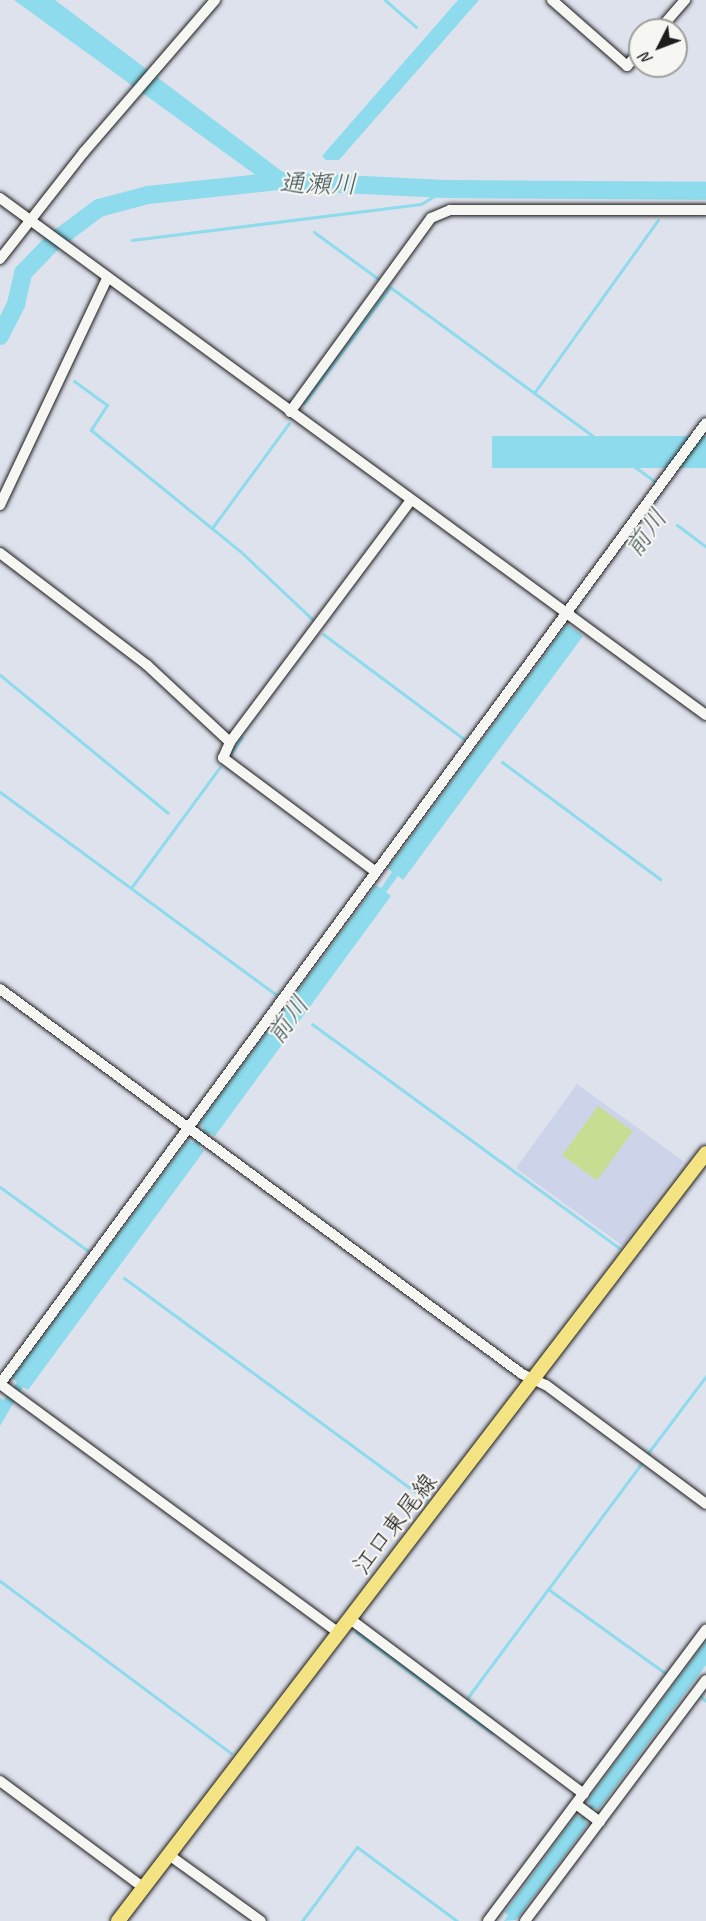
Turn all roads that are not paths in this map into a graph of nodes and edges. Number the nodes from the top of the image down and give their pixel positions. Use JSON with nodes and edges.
{"nodes":[{"id":1,"x":215,"y":0,"type":"edge"},
{"id":2,"x":552,"y":0,"type":"edge"},
{"id":3,"x":685,"y":0,"type":"edge"},
{"id":4,"x":669,"y":18,"type":"edge"},
{"id":5,"x":628,"y":65,"type":"edge"},
{"id":6,"x":0,"y":198,"type":"edge"},
{"id":7,"x":706,"y":210,"type":"edge"},
{"id":8,"x":28,"y":220,"type":"junction"},
{"id":9,"x":0,"y":259,"type":"edge"},
{"id":10,"x":108,"y":277,"type":"junction"},
{"id":11,"x":290,"y":412,"type":"junction"},
{"id":12,"x":706,"y":423,"type":"edge"},
{"id":13,"x":411,"y":500,"type":"junction"},
{"id":14,"x":0,"y":505,"type":"edge"},
{"id":15,"x":0,"y":553,"type":"edge"},
{"id":16,"x":567,"y":612,"type":"junction"},
{"id":17,"x":706,"y":715,"type":"edge"},
{"id":18,"x":230,"y":742,"type":"junction"},
{"id":19,"x":376,"y":872,"type":"junction"},
{"id":20,"x":0,"y":989,"type":"edge"},
{"id":21,"x":197,"y":1135,"type":"junction"},
{"id":22,"x":706,"y":1153,"type":"edge"},
{"id":23,"x":534,"y":1379,"type":"junction"},
{"id":24,"x":5,"y":1388,"type":"edge"},
{"id":25,"x":706,"y":1504,"type":"edge"},
{"id":26,"x":350,"y":1619,"type":"junction"},
{"id":27,"x":706,"y":1630,"type":"edge"},
{"id":28,"x":339,"y":1633,"type":"junction"},
{"id":29,"x":706,"y":1680,"type":"edge"},
{"id":30,"x":0,"y":1781,"type":"edge"},
{"id":31,"x":584,"y":1794,"type":"junction"},
{"id":32,"x":588,"y":1812,"type":"junction"},
{"id":33,"x":169,"y":1855,"type":"junction"},
{"id":34,"x":144,"y":1888,"type":"junction"},
{"id":35,"x":493,"y":1919,"type":"edge"},
{"id":36,"x":118,"y":1921,"type":"edge"},
{"id":37,"x":261,"y":1921,"type":"edge"},
{"id":38,"x":525,"y":1921,"type":"edge"}],
"edges":[{"from":1,"to":8,"type":"street"},
{"from":2,"to":5,"type":"street"},
{"from":3,"to":4,"type":"street"},
{"from":6,"to":8,"type":"street"},
{"from":7,"to":11,"type":"street"},
{"from":8,"to":9,"type":"street"},
{"from":8,"to":10,"type":"street"},
{"from":10,"to":11,"type":"street"},
{"from":10,"to":14,"type":"street"},
{"from":11,"to":13,"type":"street"},
{"from":12,"to":16,"type":"street"},
{"from":13,"to":16,"type":"street"},
{"from":13,"to":18,"type":"street"},
{"from":15,"to":18,"type":"street"},
{"from":16,"to":17,"type":"street"},
{"from":16,"to":19,"type":"street"},
{"from":18,"to":19,"type":"street"},
{"from":19,"to":21,"type":"street"},
{"from":20,"to":21,"type":"street"},
{"from":21,"to":23,"type":"street"},
{"from":21,"to":24,"type":"street"},
{"from":22,"to":23,"type":"main road","name":"江口東尾線"},
{"from":23,"to":25,"type":"street"},
{"from":23,"to":26,"type":"main road","name":"江口東尾線"},
{"from":24,"to":28,"type":"street"},
{"from":26,"to":28,"type":"main road","name":"江口東尾線"},
{"from":26,"to":31,"type":"street"},
{"from":27,"to":31,"type":"street"},
{"from":28,"to":33,"type":"main road","name":"江口東尾線"},
{"from":29,"to":32,"type":"street"},
{"from":30,"to":34,"type":"street"},
{"from":31,"to":32,"type":"street"},
{"from":32,"to":35,"type":"street"},
{"from":32,"to":38,"type":"street"},
{"from":33,"to":34,"type":"main road","name":"江口東尾線"},
{"from":33,"to":37,"type":"street"},
{"from":34,"to":36,"type":"main road","name":"江口東尾線"}]}
